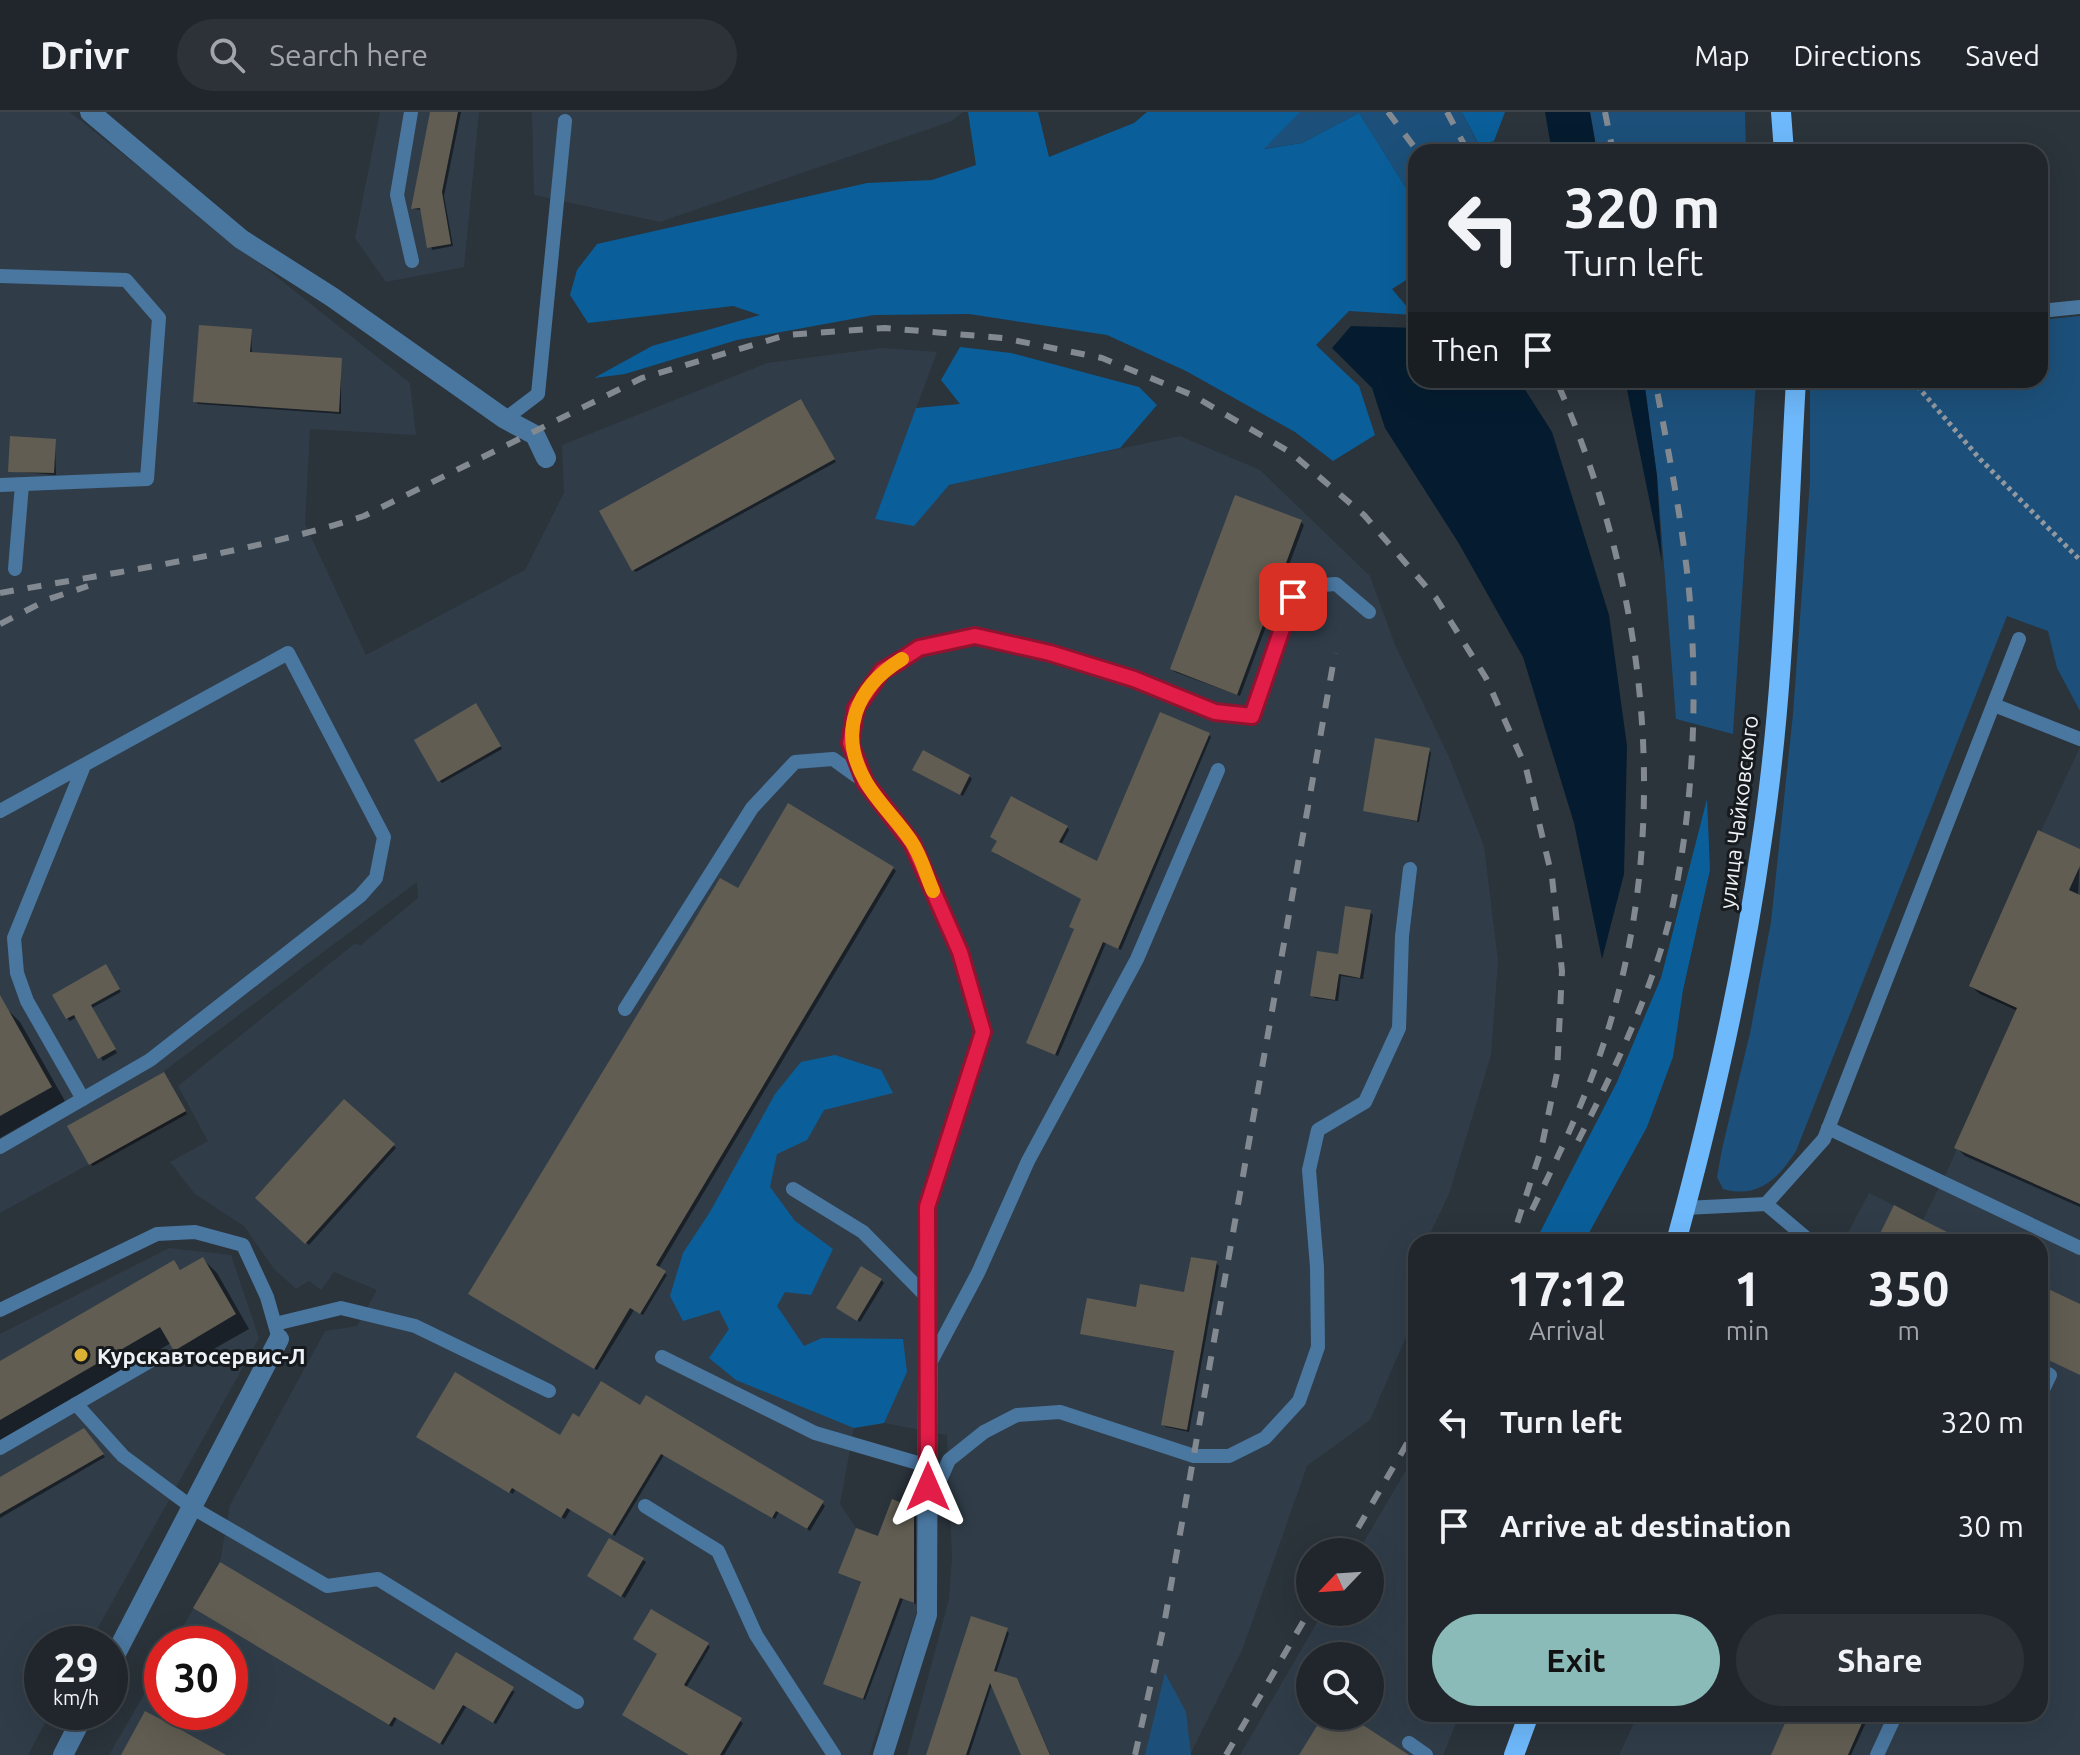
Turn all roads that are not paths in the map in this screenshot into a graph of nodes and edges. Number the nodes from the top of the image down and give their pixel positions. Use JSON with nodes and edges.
{"nodes":[{"id":1,"x":90,"y":112,"type":"edge"},
{"id":2,"x":411,"y":112,"type":"edge"},
{"id":3,"x":1781,"y":112,"type":"edge"},
{"id":4,"x":565,"y":121,"type":"dead end"},
{"id":5,"x":1783,"y":144,"type":"edge"},
{"id":6,"x":412,"y":261,"type":"dead end"},
{"id":7,"x":0,"y":276,"type":"edge"},
{"id":8,"x":2080,"y":307,"type":"edge"},
{"id":9,"x":2048,"y":310,"type":"edge"},
{"id":10,"x":1796,"y":388,"type":"edge"},
{"id":11,"x":505,"y":419,"type":"junction"},
{"id":12,"x":546,"y":458,"type":"dead end"},
{"id":13,"x":0,"y":485,"type":"edge"},
{"id":14,"x":22,"y":485,"type":"junction"},
{"id":15,"x":15,"y":569,"type":"dead end"},
{"id":16,"x":1369,"y":612,"type":"dead end"},
{"id":17,"x":2019,"y":639,"type":"dead end"},
{"id":18,"x":1994,"y":705,"type":"junction"},
{"id":19,"x":2080,"y":739,"type":"edge"},
{"id":20,"x":83,"y":768,"type":"junction"},
{"id":21,"x":1218,"y":770,"type":"dead end"},
{"id":22,"x":865,"y":782,"type":"junction"},
{"id":23,"x":0,"y":811,"type":"edge"},
{"id":24,"x":1410,"y":869,"type":"dead end"},
{"id":25,"x":625,"y":1009,"type":"dead end"},
{"id":26,"x":83,"y":1099,"type":"junction"},
{"id":27,"x":1828,"y":1128,"type":"junction"},
{"id":28,"x":0,"y":1147,"type":"edge"},
{"id":29,"x":793,"y":1189,"type":"dead end"},
{"id":30,"x":1766,"y":1204,"type":"junction"},
{"id":31,"x":1685,"y":1208,"type":"junction"},
{"id":32,"x":1678,"y":1234,"type":"edge"},
{"id":33,"x":1802,"y":1234,"type":"edge"},
{"id":34,"x":2080,"y":1248,"type":"edge"},
{"id":35,"x":925,"y":1295,"type":"junction"},
{"id":36,"x":0,"y":1310,"type":"edge"},
{"id":37,"x":277,"y":1332,"type":"junction"},
{"id":38,"x":157,"y":1357,"type":"dead end"},
{"id":39,"x":662,"y":1357,"type":"dead end"},
{"id":40,"x":928,"y":1367,"type":"junction"},
{"id":41,"x":549,"y":1391,"type":"dead end"},
{"id":42,"x":76,"y":1404,"type":"junction"},
{"id":43,"x":0,"y":1448,"type":"edge"},
{"id":44,"x":928,"y":1466,"type":"junction"},
{"id":45,"x":645,"y":1506,"type":"dead end"},
{"id":46,"x":928,"y":1507,"type":"junction"},
{"id":47,"x":193,"y":1508,"type":"junction"},
{"id":48,"x":128,"y":1631,"type":"edge"},
{"id":49,"x":577,"y":1702,"type":"dead end"},
{"id":50,"x":1526,"y":1722,"type":"edge"},
{"id":51,"x":1892,"y":1722,"type":"edge"},
{"id":52,"x":76,"y":1730,"type":"edge"},
{"id":53,"x":1409,"y":1743,"type":"dead end"},
{"id":54,"x":63,"y":1755,"type":"edge"},
{"id":55,"x":834,"y":1755,"type":"edge"},
{"id":56,"x":883,"y":1755,"type":"edge"},
{"id":57,"x":1426,"y":1755,"type":"edge"},
{"id":58,"x":1514,"y":1755,"type":"edge"},
{"id":59,"x":1877,"y":1755,"type":"edge"}],
"edges":[{"from":1,"to":11,"type":"street"},
{"from":2,"to":6,"type":"lane"},
{"from":3,"to":5,"type":"main road"},
{"from":4,"to":11,"type":"lane"},
{"from":7,"to":14,"type":"lane"},
{"from":8,"to":9,"type":"lane"},
{"from":10,"to":31,"type":"main road","name":"улица Чайковского"},
{"from":11,"to":12,"type":"street"},
{"from":13,"to":14,"type":"lane"},
{"from":14,"to":15,"type":"lane"},
{"from":16,"to":22,"type":"lane"},
{"from":17,"to":18,"type":"lane"},
{"from":18,"to":19,"type":"lane"},
{"from":18,"to":27,"type":"lane"},
{"from":20,"to":23,"type":"lane"},
{"from":20,"to":26,"type":"lane"},
{"from":20,"to":26,"type":"lane"},
{"from":21,"to":40,"type":"lane"},
{"from":22,"to":25,"type":"lane"},
{"from":22,"to":35,"type":"lane"},
{"from":24,"to":46,"type":"lane"},
{"from":26,"to":28,"type":"lane"},
{"from":27,"to":30,"type":"lane"},
{"from":27,"to":34,"type":"lane"},
{"from":29,"to":35,"type":"lane"},
{"from":30,"to":31,"type":"lane"},
{"from":30,"to":33,"type":"lane"},
{"from":31,"to":32,"type":"main road","name":"улица Чайковского"},
{"from":35,"to":40,"type":"lane"},
{"from":36,"to":37,"type":"lane"},
{"from":37,"to":41,"type":"lane"},
{"from":37,"to":47,"type":"street"},
{"from":38,"to":42,"type":"lane"},
{"from":39,"to":44,"type":"lane"},
{"from":40,"to":44,"type":"street"},
{"from":42,"to":43,"type":"lane"},
{"from":42,"to":47,"type":"lane"},
{"from":44,"to":46,"type":"street"},
{"from":45,"to":55,"type":"lane"},
{"from":46,"to":56,"type":"street"},
{"from":47,"to":48,"type":"street"},
{"from":47,"to":49,"type":"lane"},
{"from":50,"to":58,"type":"main road"},
{"from":51,"to":59,"type":"lane"},
{"from":52,"to":54,"type":"street"},
{"from":53,"to":57,"type":"lane"}]}
